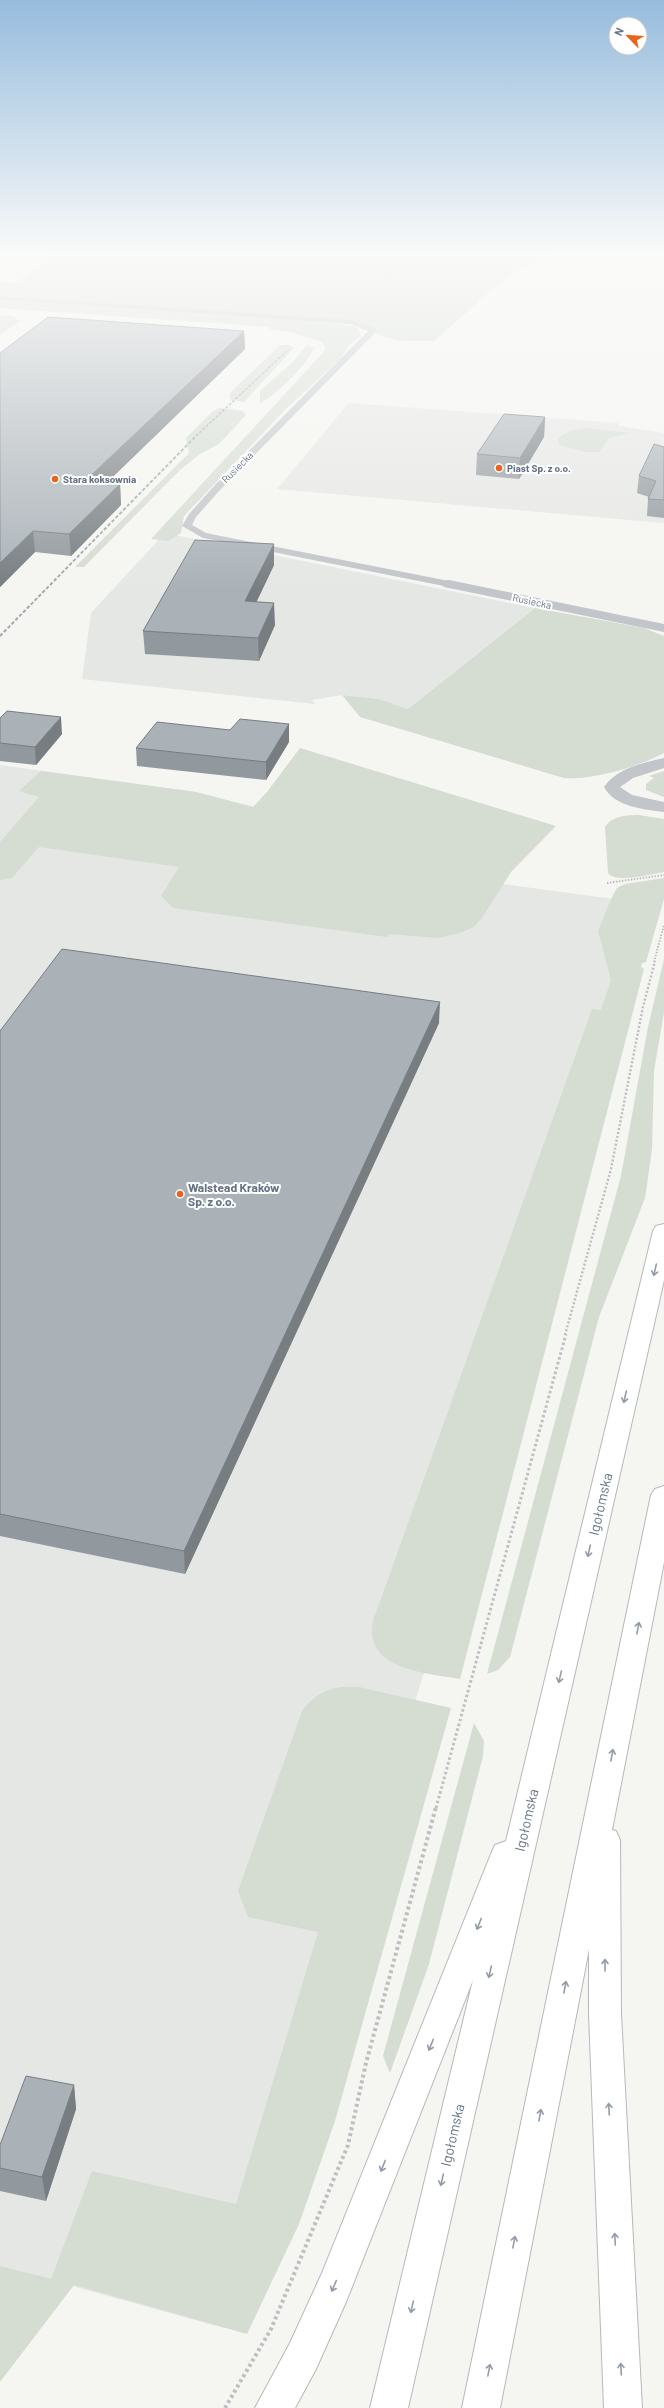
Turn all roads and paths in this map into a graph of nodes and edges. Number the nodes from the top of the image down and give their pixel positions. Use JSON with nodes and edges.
{"nodes":[{"id":1,"x":338,"y":365,"type":"edge"},
{"id":2,"x":449,"y":584,"type":"joint"},
{"id":3,"x":664,"y":628,"type":"edge"},
{"id":4,"x":664,"y":763,"type":"edge"},
{"id":5,"x":664,"y":807,"type":"edge"},
{"id":6,"x":664,"y":875,"type":"edge"},
{"id":7,"x":607,"y":882,"type":"dead end"},
{"id":8,"x":664,"y":925,"type":"edge"},
{"id":9,"x":664,"y":1232,"type":"edge"},
{"id":10,"x":664,"y":1495,"type":"edge"},
{"id":11,"x":534,"y":1784,"type":"junction"},
{"id":12,"x":604,"y":1793,"type":"junction"},
{"id":13,"x":226,"y":2408,"type":"edge"},
{"id":14,"x":274,"y":2408,"type":"edge"},
{"id":15,"x":389,"y":2408,"type":"edge"},
{"id":16,"x":481,"y":2408,"type":"edge"},
{"id":17,"x":623,"y":2408,"type":"edge"}],
"edges":[{"from":1,"to":2,"type":"lane","name":"Rusiecka"},
{"from":2,"to":3,"type":"street","name":"Rusiecka"},
{"from":4,"to":5,"type":"street"},
{"from":6,"to":7,"type":"path"},
{"from":8,"to":13,"type":"path"},
{"from":9,"to":11,"type":"main road","name":"Igołomska","one_way":true},
{"from":12,"to":10,"type":"main road","one_way":true},
{"from":11,"to":14,"type":"main road","one_way":true},
{"from":11,"to":15,"type":"main road","name":"Igołomska","one_way":true},
{"from":16,"to":12,"type":"main road","one_way":true},
{"from":17,"to":12,"type":"main road","one_way":true}]}
